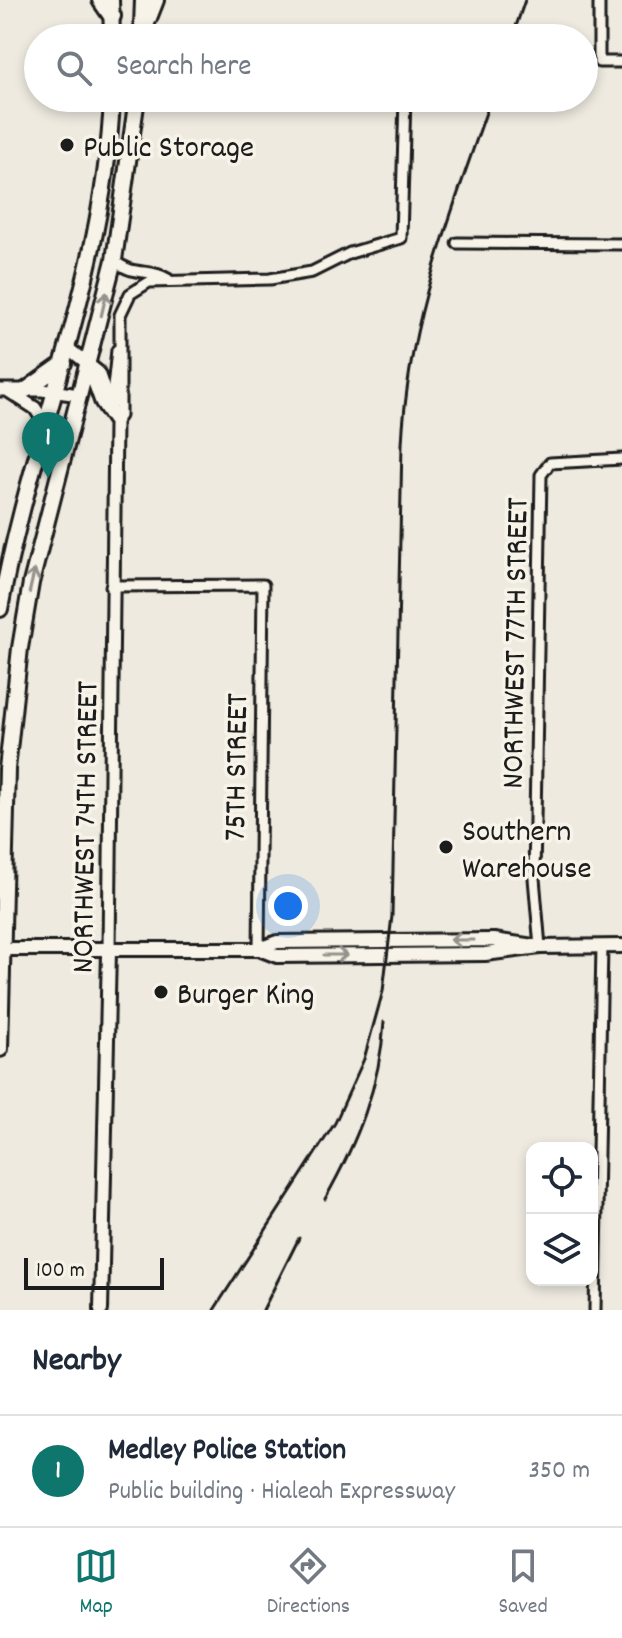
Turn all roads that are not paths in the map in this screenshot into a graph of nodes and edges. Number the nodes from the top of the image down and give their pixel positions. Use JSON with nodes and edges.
{"nodes":[{"id":1,"x":101,"y":0,"type":"edge"},
{"id":2,"x":143,"y":0,"type":"edge"},
{"id":3,"x":155,"y":0,"type":"edge"},
{"id":4,"x":599,"y":0,"type":"edge"},
{"id":5,"x":111,"y":8,"type":"edge"},
{"id":6,"x":142,"y":24,"type":"edge"},
{"id":7,"x":146,"y":24,"type":"edge"},
{"id":8,"x":622,"y":62,"type":"edge"},
{"id":9,"x":110,"y":112,"type":"edge"},
{"id":10,"x":135,"y":112,"type":"edge"},
{"id":11,"x":405,"y":112,"type":"edge"},
{"id":12,"x":457,"y":243,"type":"dead end"},
{"id":13,"x":622,"y":244,"type":"edge"},
{"id":14,"x":114,"y":260,"type":"junction"},
{"id":15,"x":171,"y":280,"type":"junction"},
{"id":16,"x":118,"y":347,"type":"junction"},
{"id":17,"x":67,"y":356,"type":"junction"},
{"id":18,"x":88,"y":366,"type":"junction"},
{"id":19,"x":3,"y":390,"type":"edge"},
{"id":20,"x":26,"y":390,"type":"junction"},
{"id":21,"x":56,"y":391,"type":"junction"},
{"id":22,"x":80,"y":395,"type":"junction"},
{"id":23,"x":111,"y":402,"type":"junction"},
{"id":24,"x":112,"y":419,"type":"junction"},
{"id":25,"x":46,"y":425,"type":"junction"},
{"id":26,"x":622,"y":459,"type":"edge"},
{"id":27,"x":111,"y":586,"type":"junction"},
{"id":28,"x":0,"y":609,"type":"edge"},
{"id":29,"x":602,"y":946,"type":"junction"},
{"id":30,"x":622,"y":946,"type":"edge"},
{"id":31,"x":540,"y":947,"type":"junction"},
{"id":32,"x":259,"y":949,"type":"junction"},
{"id":33,"x":109,"y":950,"type":"junction"},
{"id":34,"x":1,"y":951,"type":"edge"},
{"id":35,"x":0,"y":1049,"type":"edge"},
{"id":36,"x":101,"y":1310,"type":"edge"},
{"id":37,"x":595,"y":1310,"type":"edge"}],
"edges":[{"from":1,"to":5,"type":"highway"},
{"from":2,"to":6,"type":"main road"},
{"from":3,"to":7,"type":"highway"},
{"from":4,"to":8,"type":"street"},
{"from":9,"to":17,"type":"main road"},
{"from":10,"to":14,"type":"main road"},
{"from":11,"to":15,"type":"street"},
{"from":12,"to":13,"type":"street"},
{"from":14,"to":15,"type":"street"},
{"from":18,"to":14,"type":"main road","one_way":true},
{"from":15,"to":16,"type":"street","name":"NORTHWEST 74TH STREET"},
{"from":16,"to":23,"type":"street","name":"NORTHWEST 74TH STREET"},
{"from":16,"to":24,"type":"street","name":"NORTHWEST 74TH STREET"},
{"from":17,"to":18,"type":"street"},
{"from":17,"to":20,"type":"main road"},
{"from":17,"to":21,"type":"main road"},
{"from":18,"to":22,"type":"main road"},
{"from":18,"to":23,"type":"street"},
{"from":18,"to":24,"type":"street"},
{"from":19,"to":20,"type":"street"},
{"from":19,"to":25,"type":"street"},
{"from":20,"to":21,"type":"street"},
{"from":21,"to":22,"type":"street"},
{"from":21,"to":25,"type":"main road"},
{"from":34,"to":22,"type":"main road","one_way":true},
{"from":23,"to":24,"type":"street"},
{"from":24,"to":27,"type":"street","name":"NORTHWEST 74TH STREET"},
{"from":25,"to":28,"type":"main road"},
{"from":26,"to":31,"type":"street","name":"NORTHWEST 77TH STREET"},
{"from":27,"to":32,"type":"street","name":"75TH STREET"},
{"from":27,"to":33,"type":"street","name":"NORTHWEST 74TH STREET"},
{"from":29,"to":30,"type":"main road"},
{"from":29,"to":31,"type":"main road"},
{"from":29,"to":37,"type":"street"},
{"from":31,"to":32,"type":"main road"},
{"from":32,"to":33,"type":"main road"},
{"from":33,"to":34,"type":"main road"},
{"from":33,"to":36,"type":"main road","name":"NORTHWEST 74TH STREET"},
{"from":34,"to":35,"type":"main road"}]}
